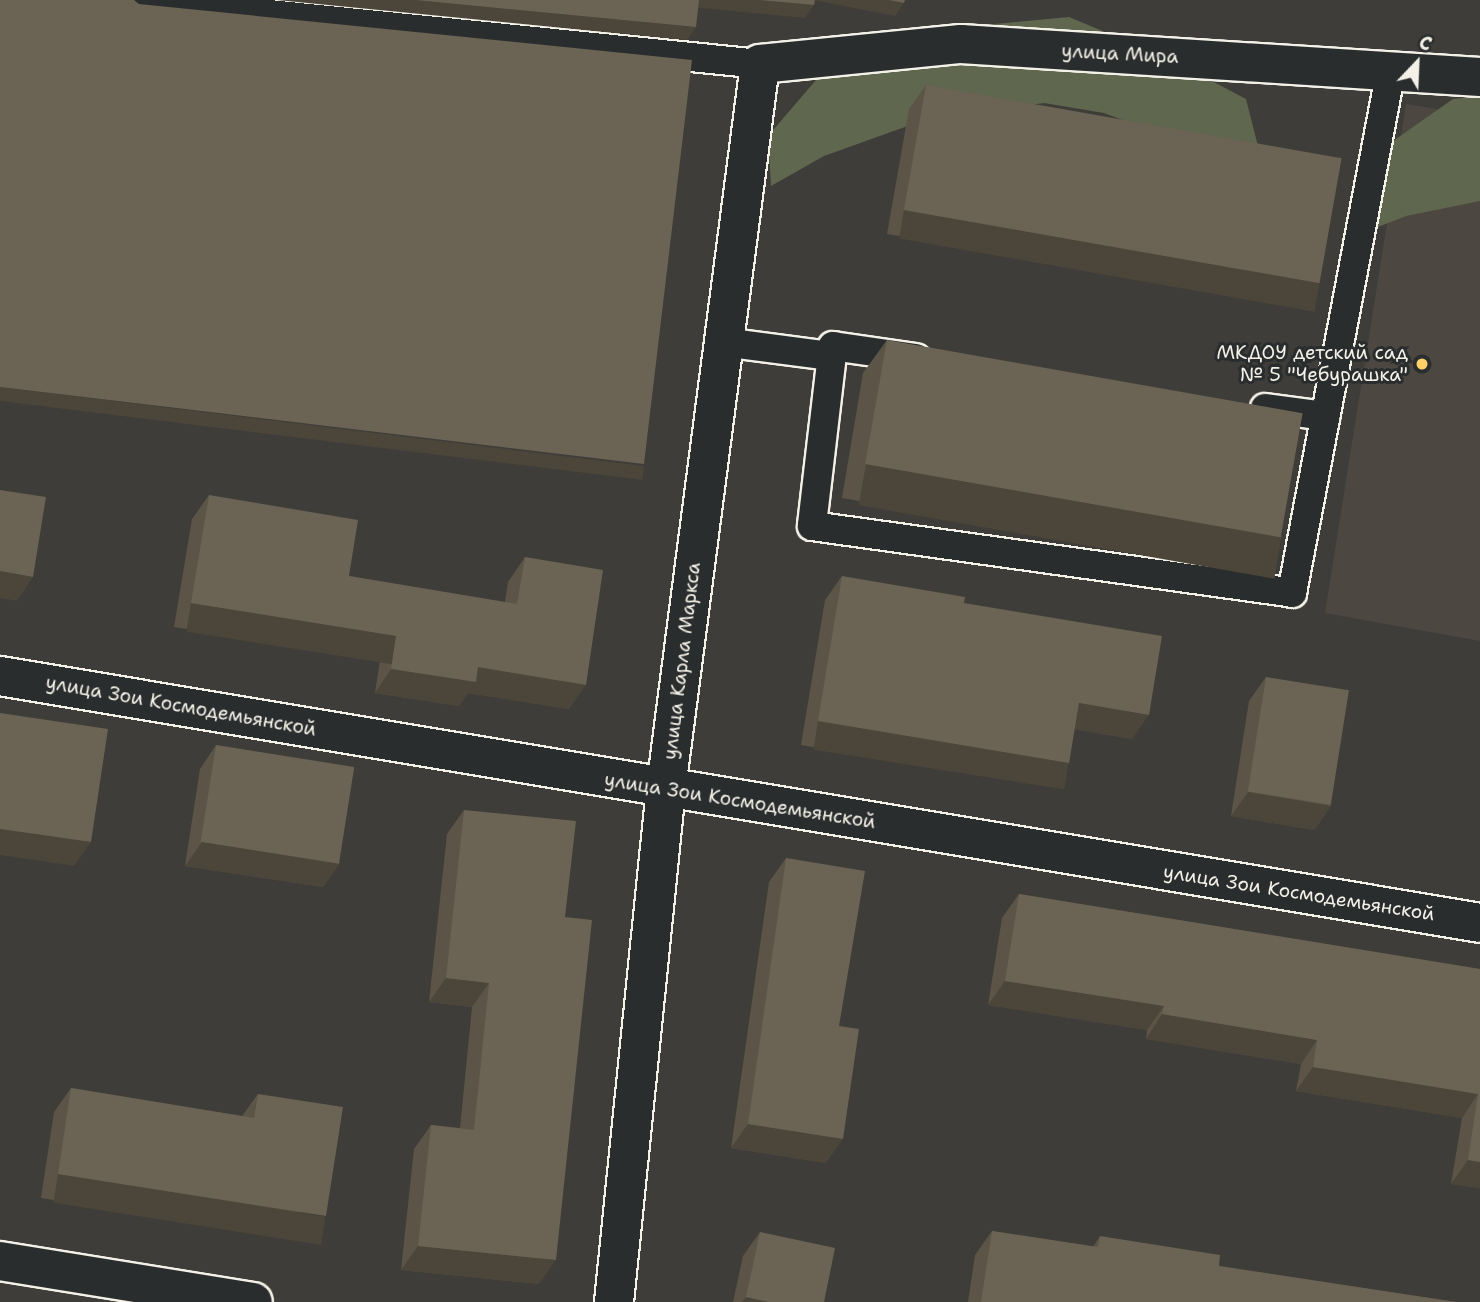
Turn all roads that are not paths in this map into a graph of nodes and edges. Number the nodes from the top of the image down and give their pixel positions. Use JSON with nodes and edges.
{"nodes":[{"id":1,"x":132,"y":0,"type":"edge"},
{"id":2,"x":760,"y":64,"type":"junction"},
{"id":3,"x":1391,"y":70,"type":"junction"},
{"id":4,"x":1480,"y":78,"type":"edge"},
{"id":5,"x":723,"y":342,"type":"junction"},
{"id":6,"x":831,"y":356,"type":"junction"},
{"id":7,"x":942,"y":362,"type":"edge"},
{"id":8,"x":1243,"y":405,"type":"edge"},
{"id":9,"x":1325,"y":416,"type":"junction"},
{"id":10,"x":0,"y":676,"type":"edge"},
{"id":11,"x":666,"y":788,"type":"junction"},
{"id":12,"x":1480,"y":923,"type":"edge"},
{"id":13,"x":0,"y":1261,"type":"edge"},
{"id":14,"x":253,"y":1302,"type":"edge"},
{"id":15,"x":614,"y":1302,"type":"edge"}],
"edges":[{"from":1,"to":2,"type":"lane"},
{"from":2,"to":3,"type":"street","name":"улица Мира"},
{"from":2,"to":5,"type":"street","name":"улица Карла Маркса"},
{"from":3,"to":4,"type":"street","name":"улица Мира"},
{"from":3,"to":9,"type":"lane"},
{"from":5,"to":6,"type":"lane"},
{"from":5,"to":11,"type":"street","name":"улица Карла Маркса"},
{"from":6,"to":7,"type":"lane"},
{"from":6,"to":9,"type":"lane"},
{"from":8,"to":9,"type":"lane"},
{"from":10,"to":11,"type":"street","name":"улица Зои Космодемьянской"},
{"from":11,"to":12,"type":"street","name":"улица Зои Космодемьянской"},
{"from":11,"to":15,"type":"street","name":"улица Карла Маркса"},
{"from":13,"to":14,"type":"street"}]}
